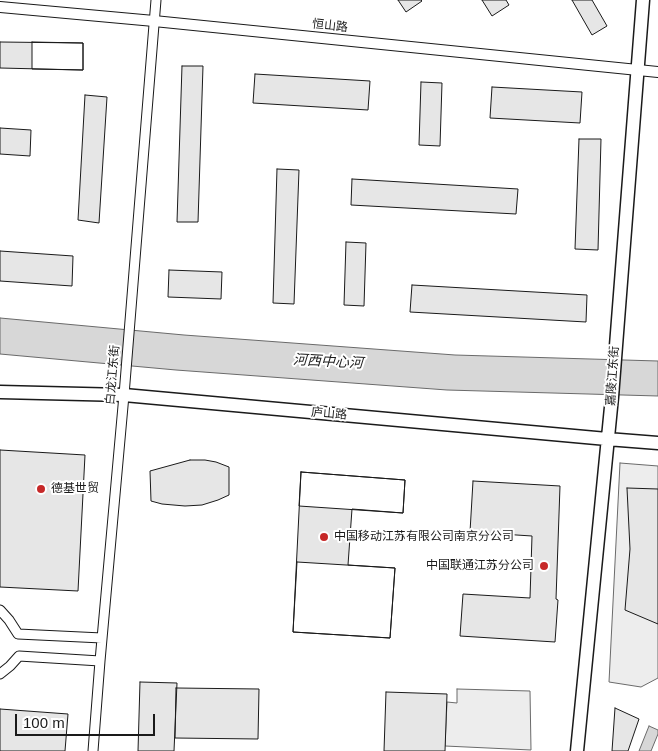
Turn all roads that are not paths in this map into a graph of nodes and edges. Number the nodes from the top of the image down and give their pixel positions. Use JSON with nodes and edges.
{"nodes":[{"id":1,"x":156,"y":0,"type":"edge"},
{"id":2,"x":643,"y":0,"type":"edge"},
{"id":3,"x":0,"y":7,"type":"edge"},
{"id":4,"x":154,"y":21,"type":"junction"},
{"id":5,"x":638,"y":70,"type":"junction"},
{"id":6,"x":658,"y":72,"type":"edge"},
{"id":7,"x":0,"y":392,"type":"edge"},
{"id":8,"x":124,"y":395,"type":"junction"},
{"id":9,"x":607,"y":439,"type":"junction"},
{"id":10,"x":658,"y":443,"type":"edge"},
{"id":11,"x":0,"y":610,"type":"edge"},
{"id":12,"x":102,"y":638,"type":"junction"},
{"id":13,"x":100,"y":661,"type":"junction"},
{"id":14,"x":0,"y":674,"type":"edge"},
{"id":15,"x":93,"y":751,"type":"edge"},
{"id":16,"x":577,"y":751,"type":"edge"}],
"edges":[{"from":1,"to":4,"type":"street","name":"白龙江东街"},
{"from":2,"to":5,"type":"main road","name":"嘉陵江东街"},
{"from":3,"to":4,"type":"street","name":"恒山路"},
{"from":4,"to":5,"type":"street","name":"恒山路"},
{"from":4,"to":8,"type":"street","name":"白龙江东街"},
{"from":5,"to":6,"type":"street","name":"恒山路"},
{"from":5,"to":9,"type":"main road","name":"嘉陵江东街"},
{"from":7,"to":8,"type":"main road","name":"庐山路"},
{"from":8,"to":9,"type":"main road","name":"庐山路"},
{"from":8,"to":12,"type":"street","name":"白龙江东街"},
{"from":9,"to":10,"type":"main road","name":"庐山路"},
{"from":9,"to":16,"type":"main road","name":"嘉陵江东街"},
{"from":11,"to":12,"type":"street"},
{"from":12,"to":13,"type":"street","name":"白龙江东街"},
{"from":13,"to":14,"type":"street"},
{"from":13,"to":15,"type":"street","name":"白龙江东街"}]}
